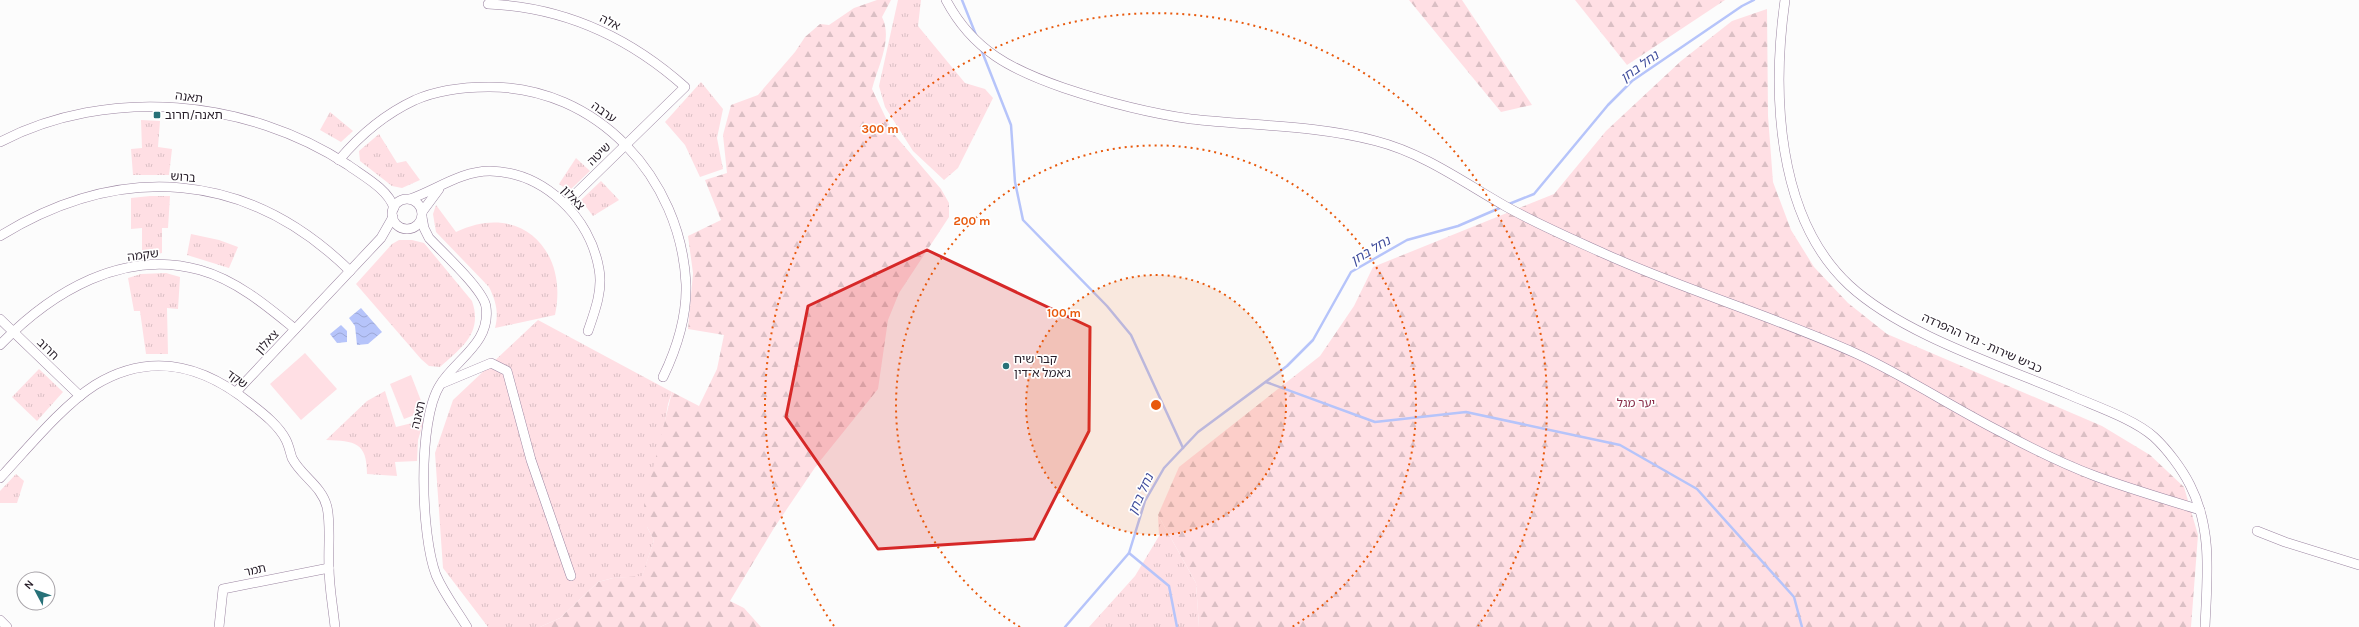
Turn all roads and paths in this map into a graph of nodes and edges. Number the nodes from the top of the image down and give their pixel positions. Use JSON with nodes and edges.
{"nodes":[{"id":1,"x":946,"y":0,"type":"edge"},
{"id":2,"x":1785,"y":0,"type":"edge"},
{"id":3,"x":488,"y":4,"type":"dead end"},
{"id":4,"x":685,"y":87,"type":"joint"},
{"id":5,"x":0,"y":142,"type":"edge"},
{"id":6,"x":626,"y":144,"type":"junction"},
{"id":7,"x":339,"y":160,"type":"junction"},
{"id":8,"x":441,"y":186,"type":"junction"},
{"id":9,"x":384,"y":193,"type":"junction"},
{"id":10,"x":407,"y":199,"type":"junction"},
{"id":11,"x":565,"y":204,"type":"junction"},
{"id":12,"x":394,"y":212,"type":"junction"},
{"id":13,"x":422,"y":215,"type":"junction"},
{"id":14,"x":406,"y":228,"type":"junction"},
{"id":15,"x":0,"y":236,"type":"edge"},
{"id":16,"x":381,"y":238,"type":"junction"},
{"id":17,"x":429,"y":238,"type":"junction"},
{"id":18,"x":350,"y":271,"type":"junction"},
{"id":19,"x":0,"y":319,"type":"edge"},
{"id":20,"x":295,"y":329,"type":"junction"},
{"id":21,"x":588,"y":331,"type":"dead end"},
{"id":22,"x":13,"y":332,"type":"junction"},
{"id":23,"x":0,"y":345,"type":"edge"},
{"id":24,"x":663,"y":377,"type":"dead end"},
{"id":25,"x":440,"y":384,"type":"junction"},
{"id":26,"x":236,"y":392,"type":"junction"},
{"id":27,"x":80,"y":396,"type":"junction"},
{"id":28,"x":0,"y":478,"type":"edge"},
{"id":29,"x":2200,"y":510,"type":"junction"},
{"id":30,"x":2257,"y":531,"type":"dead end"},
{"id":31,"x":2359,"y":565,"type":"edge"},
{"id":32,"x":329,"y":568,"type":"junction"},
{"id":33,"x":571,"y":576,"type":"dead end"},
{"id":34,"x":0,"y":620,"type":"edge"},
{"id":35,"x":7,"y":627,"type":"edge"},
{"id":36,"x":219,"y":627,"type":"edge"},
{"id":37,"x":335,"y":627,"type":"edge"},
{"id":38,"x":467,"y":627,"type":"edge"},
{"id":39,"x":2205,"y":627,"type":"edge"}],
"edges":[{"from":1,"to":29,"type":"street"},
{"from":2,"to":29,"type":"street","name":"כביש שירות - גדר ההפרדה"},
{"from":3,"to":4,"type":"street","name":"אלה"},
{"from":4,"to":6,"type":"street","name":"שיטה"},
{"from":5,"to":7,"type":"street","name":"תאנה"},
{"from":6,"to":7,"type":"street","name":"ערבה"},
{"from":6,"to":11,"type":"street","name":"שיטה"},
{"from":6,"to":24,"type":"street","name":"ערבה"},
{"from":7,"to":9,"type":"street","name":"תאנה"},
{"from":8,"to":10,"type":"street","name":"צאלון"},
{"from":8,"to":11,"type":"street","name":"צאלון"},
{"from":8,"to":13,"type":"street","name":"צאלון"},
{"from":9,"to":10,"type":"street","name":"תאנה"},
{"from":9,"to":12,"type":"street","name":"תאנה"},
{"from":10,"to":12,"type":"street"},
{"from":10,"to":13,"type":"street"},
{"from":11,"to":21,"type":"street","name":"צאלון"},
{"from":12,"to":14,"type":"street"},
{"from":12,"to":16,"type":"street","name":"צאלון"},
{"from":13,"to":14,"type":"street"},
{"from":13,"to":17,"type":"street","name":"תאנה"},
{"from":14,"to":16,"type":"street","name":"צאלון"},
{"from":14,"to":17,"type":"street","name":"תאנה"},
{"from":15,"to":18,"type":"street","name":"ברוש"},
{"from":16,"to":18,"type":"street","name":"צאלון"},
{"from":17,"to":25,"type":"street","name":"תאנה"},
{"from":18,"to":20,"type":"street","name":"צאלון"},
{"from":19,"to":22,"type":"street","name":"חרוב"},
{"from":20,"to":22,"type":"street","name":"שקמה"},
{"from":20,"to":26,"type":"street","name":"צאלון"},
{"from":22,"to":23,"type":"street","name":"שקמה"},
{"from":22,"to":27,"type":"street","name":"חרוב"},
{"from":25,"to":33,"type":"street"},
{"from":25,"to":38,"type":"street","name":"תאנה"},
{"from":26,"to":27,"type":"street","name":"שקד"},
{"from":26,"to":32,"type":"street","name":"שקד"},
{"from":27,"to":28,"type":"street","name":"שקד"},
{"from":29,"to":39,"type":"street","name":"כביש שירות - גדר ההפרדה"},
{"from":30,"to":31,"type":"street"},
{"from":32,"to":36,"type":"street","name":"תמר"},
{"from":32,"to":37,"type":"street","name":"שקד"},
{"from":34,"to":35,"type":"street"}]}
